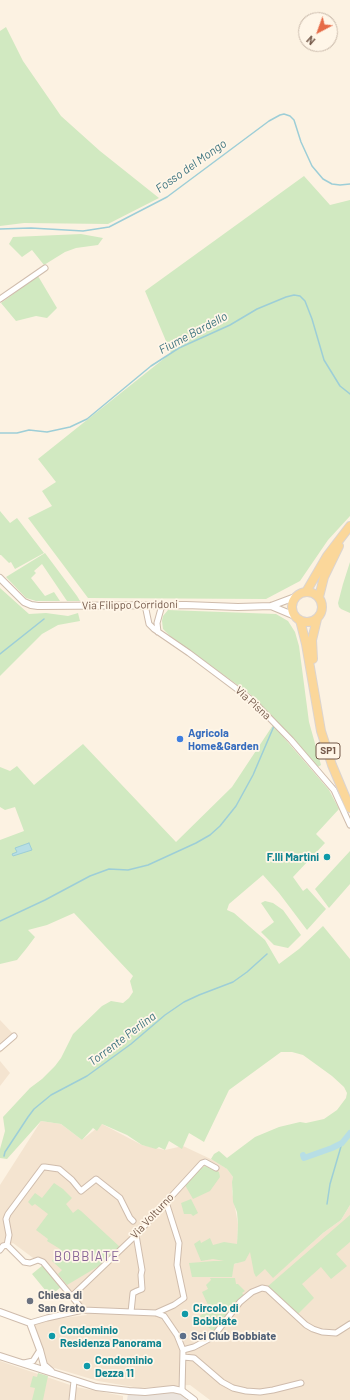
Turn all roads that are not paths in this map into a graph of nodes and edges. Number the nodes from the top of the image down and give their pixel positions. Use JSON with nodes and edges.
{"nodes":[{"id":1,"x":45,"y":268,"type":"dead end"},
{"id":2,"x":0,"y":299,"type":"edge"},
{"id":3,"x":348,"y":528,"type":"edge"},
{"id":4,"x":0,"y":578,"type":"edge"},
{"id":5,"x":306,"y":592,"type":"junction"},
{"id":6,"x":296,"y":597,"type":"junction"},
{"id":7,"x":319,"y":597,"type":"junction"},
{"id":8,"x":145,"y":605,"type":"junction"},
{"id":9,"x":162,"y":605,"type":"junction"},
{"id":10,"x":271,"y":606,"type":"junction"},
{"id":11,"x":298,"y":618,"type":"junction"},
{"id":12,"x":317,"y":619,"type":"junction"},
{"id":13,"x":158,"y":632,"type":"junction"},
{"id":14,"x":314,"y":691,"type":"junction"},
{"id":15,"x":350,"y":808,"type":"edge"},
{"id":16,"x":350,"y":825,"type":"edge"},
{"id":17,"x":14,"y":1036,"type":"dead end"},
{"id":18,"x":0,"y":1048,"type":"edge"},
{"id":19,"x":216,"y":1168,"type":"dead end"},
{"id":20,"x":166,"y":1202,"type":"junction"},
{"id":21,"x":141,"y":1228,"type":"junction"},
{"id":22,"x":136,"y":1235,"type":"junction"},
{"id":23,"x":7,"y":1245,"type":"junction"},
{"id":24,"x":0,"y":1250,"type":"edge"},
{"id":25,"x":72,"y":1296,"type":"junction"},
{"id":26,"x":83,"y":1310,"type":"junction"},
{"id":27,"x":0,"y":1312,"type":"edge"},
{"id":28,"x":131,"y":1312,"type":"junction"},
{"id":29,"x":156,"y":1313,"type":"junction"},
{"id":30,"x":30,"y":1323,"type":"junction"},
{"id":31,"x":350,"y":1324,"type":"edge"},
{"id":32,"x":191,"y":1348,"type":"junction"},
{"id":33,"x":40,"y":1350,"type":"junction"},
{"id":34,"x":183,"y":1350,"type":"junction"},
{"id":35,"x":0,"y":1356,"type":"edge"},
{"id":36,"x":183,"y":1357,"type":"junction"},
{"id":37,"x":194,"y":1358,"type":"junction"},
{"id":38,"x":23,"y":1363,"type":"junction"},
{"id":39,"x":56,"y":1374,"type":"junction"},
{"id":40,"x":74,"y":1381,"type":"junction"},
{"id":41,"x":301,"y":1383,"type":"dead end"},
{"id":42,"x":182,"y":1391,"type":"junction"},
{"id":43,"x":191,"y":1399,"type":"edge"},
{"id":44,"x":72,"y":1400,"type":"edge"}],
"edges":[{"from":1,"to":2,"type":"street"},
{"from":3,"to":5,"type":"main road","number":"SP1"},
{"from":3,"to":7,"type":"main road","number":"SP1"},
{"from":4,"to":8,"type":"street","name":"Via Filippo Corridoni"},
{"from":5,"to":6,"type":"main road"},
{"from":5,"to":7,"type":"main road"},
{"from":6,"to":10,"type":"street","name":"Via Filippo Corridoni"},
{"from":6,"to":11,"type":"main road","number":"SP1"},
{"from":7,"to":12,"type":"main road","number":"SP1"},
{"from":8,"to":9,"type":"street","name":"Via Filippo Corridoni"},
{"from":8,"to":13,"type":"street","name":"Via Pisna"},
{"from":9,"to":10,"type":"street","name":"Via Filippo Corridoni"},
{"from":9,"to":13,"type":"street"},
{"from":10,"to":11,"type":"street","name":"Via Filippo Corridoni"},
{"from":11,"to":12,"type":"main road"},
{"from":11,"to":14,"type":"main road","number":"SP1"},
{"from":12,"to":14,"type":"main road","number":"SP1"},
{"from":13,"to":16,"type":"street","name":"Via Pisna"},
{"from":14,"to":15,"type":"main road","number":"SP1"},
{"from":17,"to":18,"type":"street"},
{"from":19,"to":20,"type":"street","name":"Via Volturno"},
{"from":20,"to":21,"type":"street","name":"Via Volturno"},
{"from":20,"to":29,"type":"street"},
{"from":21,"to":22,"type":"street","name":"Via Volturno"},
{"from":21,"to":23,"type":"street"},
{"from":22,"to":25,"type":"street","name":"Via Volturno"},
{"from":22,"to":28,"type":"street"},
{"from":23,"to":24,"type":"street"},
{"from":23,"to":25,"type":"street"},
{"from":25,"to":26,"type":"street"},
{"from":26,"to":28,"type":"street"},
{"from":26,"to":30,"type":"street"},
{"from":27,"to":30,"type":"street"},
{"from":28,"to":29,"type":"street"},
{"from":29,"to":34,"type":"street"},
{"from":30,"to":33,"type":"street"},
{"from":31,"to":32,"type":"street"},
{"from":32,"to":34,"type":"street"},
{"from":32,"to":37,"type":"street"},
{"from":33,"to":38,"type":"street"},
{"from":33,"to":39,"type":"street"},
{"from":34,"to":36,"type":"street"},
{"from":35,"to":38,"type":"street"},
{"from":36,"to":37,"type":"street"},
{"from":36,"to":42,"type":"street"},
{"from":37,"to":41,"type":"street"},
{"from":38,"to":39,"type":"street"},
{"from":39,"to":40,"type":"street"},
{"from":40,"to":42,"type":"street"},
{"from":40,"to":44,"type":"street"},
{"from":42,"to":43,"type":"street"}]}
